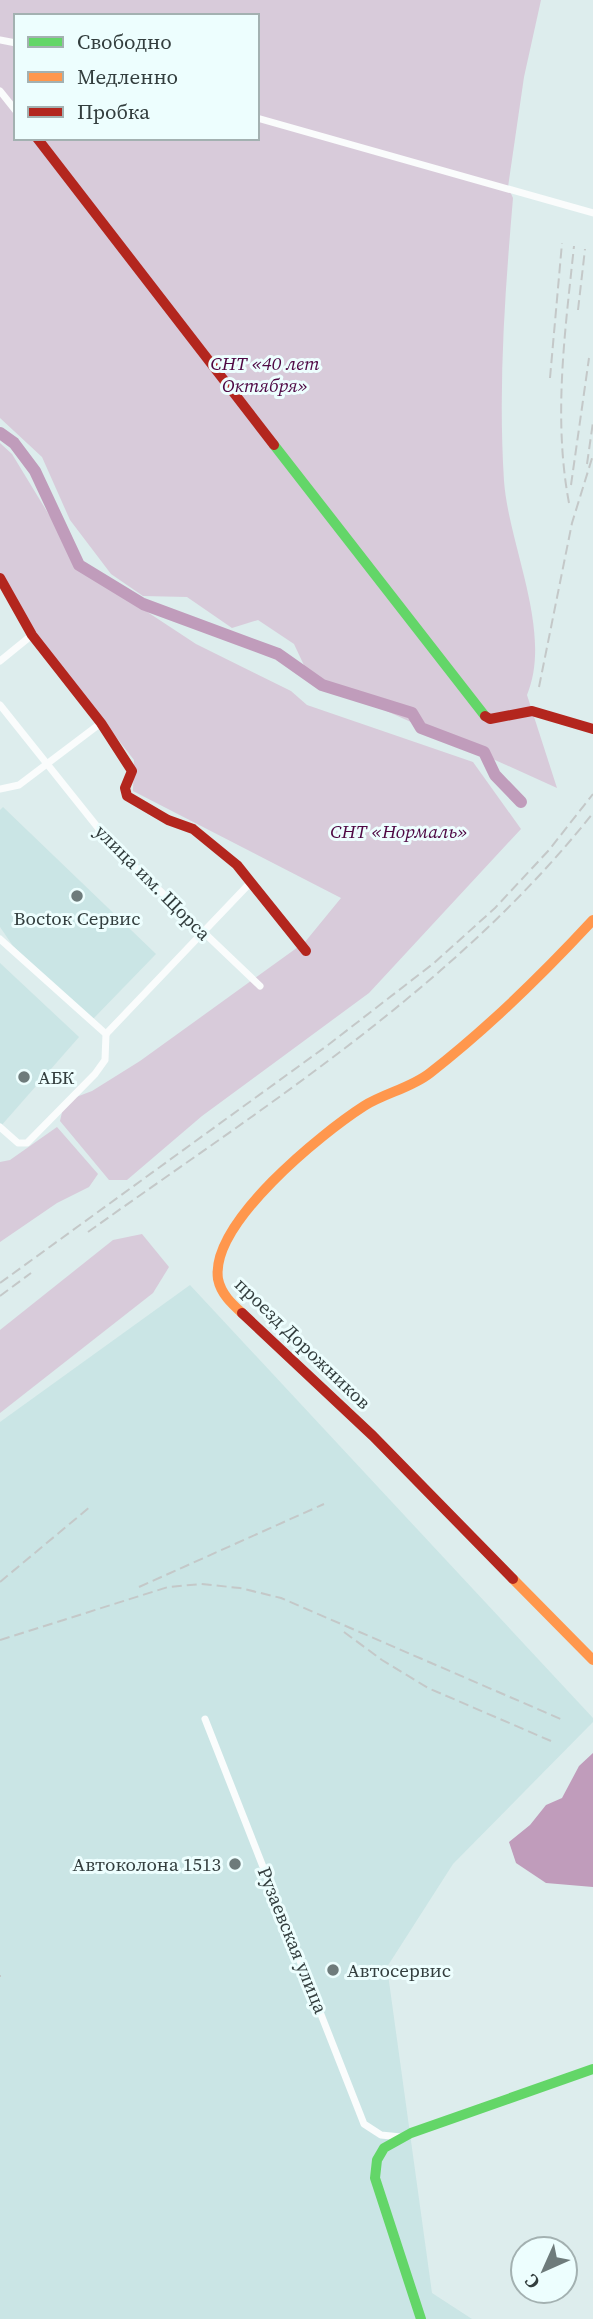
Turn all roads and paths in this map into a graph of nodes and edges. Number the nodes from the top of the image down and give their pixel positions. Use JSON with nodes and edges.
{"nodes":[{"id":1,"x":0,"y":91,"type":"edge"},
{"id":2,"x":14,"y":108,"type":"edge"},
{"id":3,"x":259,"y":119,"type":"edge"},
{"id":4,"x":39,"y":140,"type":"edge"},
{"id":5,"x":593,"y":214,"type":"edge"},
{"id":6,"x":0,"y":578,"type":"edge"},
{"id":7,"x":32,"y":635,"type":"junction"},
{"id":8,"x":0,"y":661,"type":"edge"},
{"id":9,"x":0,"y":705,"type":"edge"},
{"id":10,"x":101,"y":723,"type":"junction"},
{"id":11,"x":593,"y":729,"type":"edge"},
{"id":12,"x":44,"y":763,"type":"junction"},
{"id":13,"x":0,"y":789,"type":"edge"},
{"id":14,"x":250,"y":883,"type":"junction"},
{"id":15,"x":593,"y":920,"type":"edge"},
{"id":16,"x":202,"y":932,"type":"junction"},
{"id":17,"x":0,"y":939,"type":"edge"},
{"id":18,"x":306,"y":951,"type":"dead end"},
{"id":19,"x":260,"y":986,"type":"dead end"},
{"id":20,"x":106,"y":1034,"type":"junction"},
{"id":21,"x":0,"y":1126,"type":"edge"},
{"id":22,"x":10,"y":1138,"type":"junction"},
{"id":23,"x":0,"y":1143,"type":"edge"},
{"id":24,"x":593,"y":1660,"type":"edge"},
{"id":25,"x":205,"y":1719,"type":"dead end"},
{"id":26,"x":593,"y":2069,"type":"edge"},
{"id":27,"x":401,"y":2137,"type":"junction"},
{"id":28,"x":421,"y":2319,"type":"edge"}],
"edges":[{"from":1,"to":2,"type":"street"},
{"from":3,"to":5,"type":"street"},
{"from":4,"to":11,"type":"street"},
{"from":6,"to":7,"type":"street"},
{"from":7,"to":8,"type":"street"},
{"from":7,"to":10,"type":"street"},
{"from":9,"to":12,"type":"street","name":"улица им. Щорса"},
{"from":10,"to":12,"type":"street"},
{"from":10,"to":14,"type":"street"},
{"from":12,"to":13,"type":"street"},
{"from":12,"to":16,"type":"street","name":"улица им. Щорса"},
{"from":14,"to":16,"type":"street"},
{"from":14,"to":18,"type":"street"},
{"from":15,"to":24,"type":"street","name":"проезд Дорожников"},
{"from":16,"to":19,"type":"street","name":"улица им. Щорса"},
{"from":16,"to":20,"type":"street"},
{"from":17,"to":20,"type":"street"},
{"from":20,"to":22,"type":"street"},
{"from":21,"to":22,"type":"street"},
{"from":22,"to":23,"type":"street"},
{"from":25,"to":27,"type":"street","name":"Рузаевская улица"},
{"from":26,"to":27,"type":"street"},
{"from":27,"to":28,"type":"street"}]}
